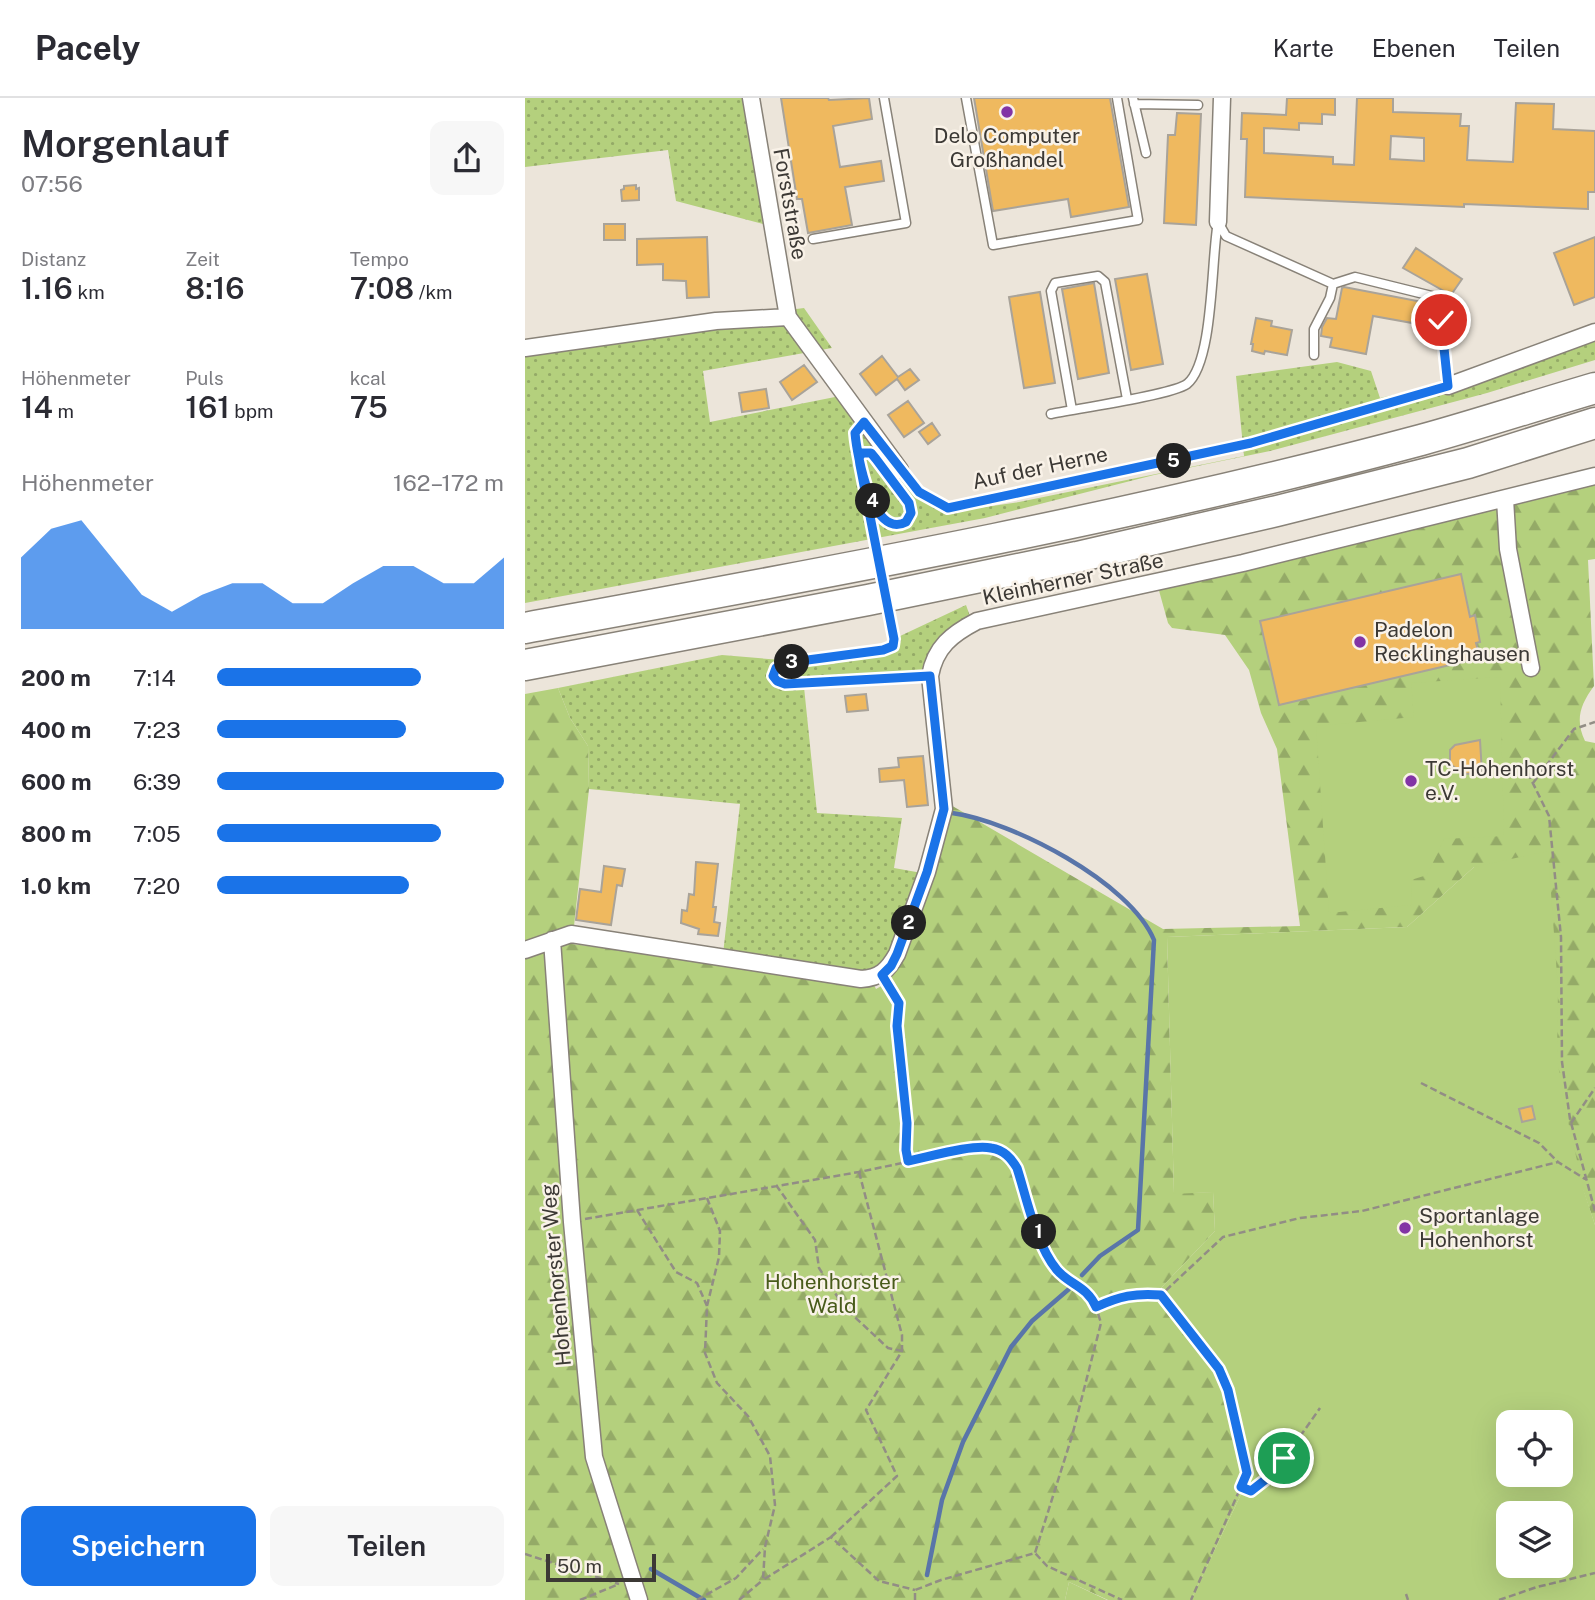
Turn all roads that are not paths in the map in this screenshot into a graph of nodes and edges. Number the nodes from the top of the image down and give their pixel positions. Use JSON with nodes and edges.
{"nodes":[{"id":1,"x":751,"y":98,"type":"edge"},
{"id":2,"x":884,"y":98,"type":"edge"},
{"id":3,"x":966,"y":98,"type":"edge"},
{"id":4,"x":1117,"y":98,"type":"edge"},
{"id":5,"x":1222,"y":98,"type":"edge"},
{"id":6,"x":1134,"y":101,"type":"edge"},
{"id":7,"x":1198,"y":105,"type":"dead end"},
{"id":8,"x":1146,"y":153,"type":"dead end"},
{"id":9,"x":1217,"y":222,"type":"junction"},
{"id":10,"x":813,"y":239,"type":"dead end"},
{"id":11,"x":1333,"y":284,"type":"junction"},
{"id":12,"x":788,"y":317,"type":"junction"},
{"id":13,"x":1595,"y":332,"type":"edge"},
{"id":14,"x":525,"y":348,"type":"edge"},
{"id":15,"x":1314,"y":355,"type":"dead end"},
{"id":16,"x":1448,"y":386,"type":"joint"},
{"id":17,"x":1595,"y":388,"type":"edge"},
{"id":18,"x":1127,"y":399,"type":"junction"},
{"id":19,"x":1072,"y":410,"type":"junction"},
{"id":20,"x":1051,"y":414,"type":"dead end"},
{"id":21,"x":1595,"y":422,"type":"edge"},
{"id":22,"x":900,"y":470,"type":"road end"},
{"id":23,"x":1595,"y":476,"type":"edge"},
{"id":24,"x":1505,"y":499,"type":"junction"},
{"id":25,"x":525,"y":628,"type":"edge"},
{"id":26,"x":525,"y":665,"type":"edge"},
{"id":27,"x":1531,"y":668,"type":"dead end"},
{"id":28,"x":552,"y":940,"type":"junction"},
{"id":29,"x":525,"y":950,"type":"edge"},
{"id":30,"x":639,"y":1600,"type":"edge"}],
"edges":[{"from":1,"to":12,"type":"street","name":"Forststraße"},
{"from":2,"to":10,"type":"lane"},
{"from":3,"to":4,"type":"lane"},
{"from":5,"to":9,"type":"street"},
{"from":6,"to":7,"type":"lane"},
{"from":6,"to":8,"type":"lane"},
{"from":9,"to":11,"type":"lane"},
{"from":9,"to":18,"type":"lane"},
{"from":11,"to":15,"type":"lane"},
{"from":11,"to":16,"type":"lane"},
{"from":12,"to":14,"type":"street"},
{"from":12,"to":22,"type":"street"},
{"from":13,"to":16,"type":"street"},
{"from":17,"to":25,"type":"highway"},
{"from":18,"to":19,"type":"lane"},
{"from":18,"to":19,"type":"lane"},
{"from":19,"to":20,"type":"lane"},
{"from":21,"to":26,"type":"highway"},
{"from":23,"to":24,"type":"street","name":"Kleinherner Straße"},
{"from":24,"to":27,"type":"street"},
{"from":24,"to":28,"type":"street","name":"Kleinherner Straße"},
{"from":28,"to":29,"type":"street"},
{"from":28,"to":30,"type":"street","name":"Hohenhorster Weg"}]}
